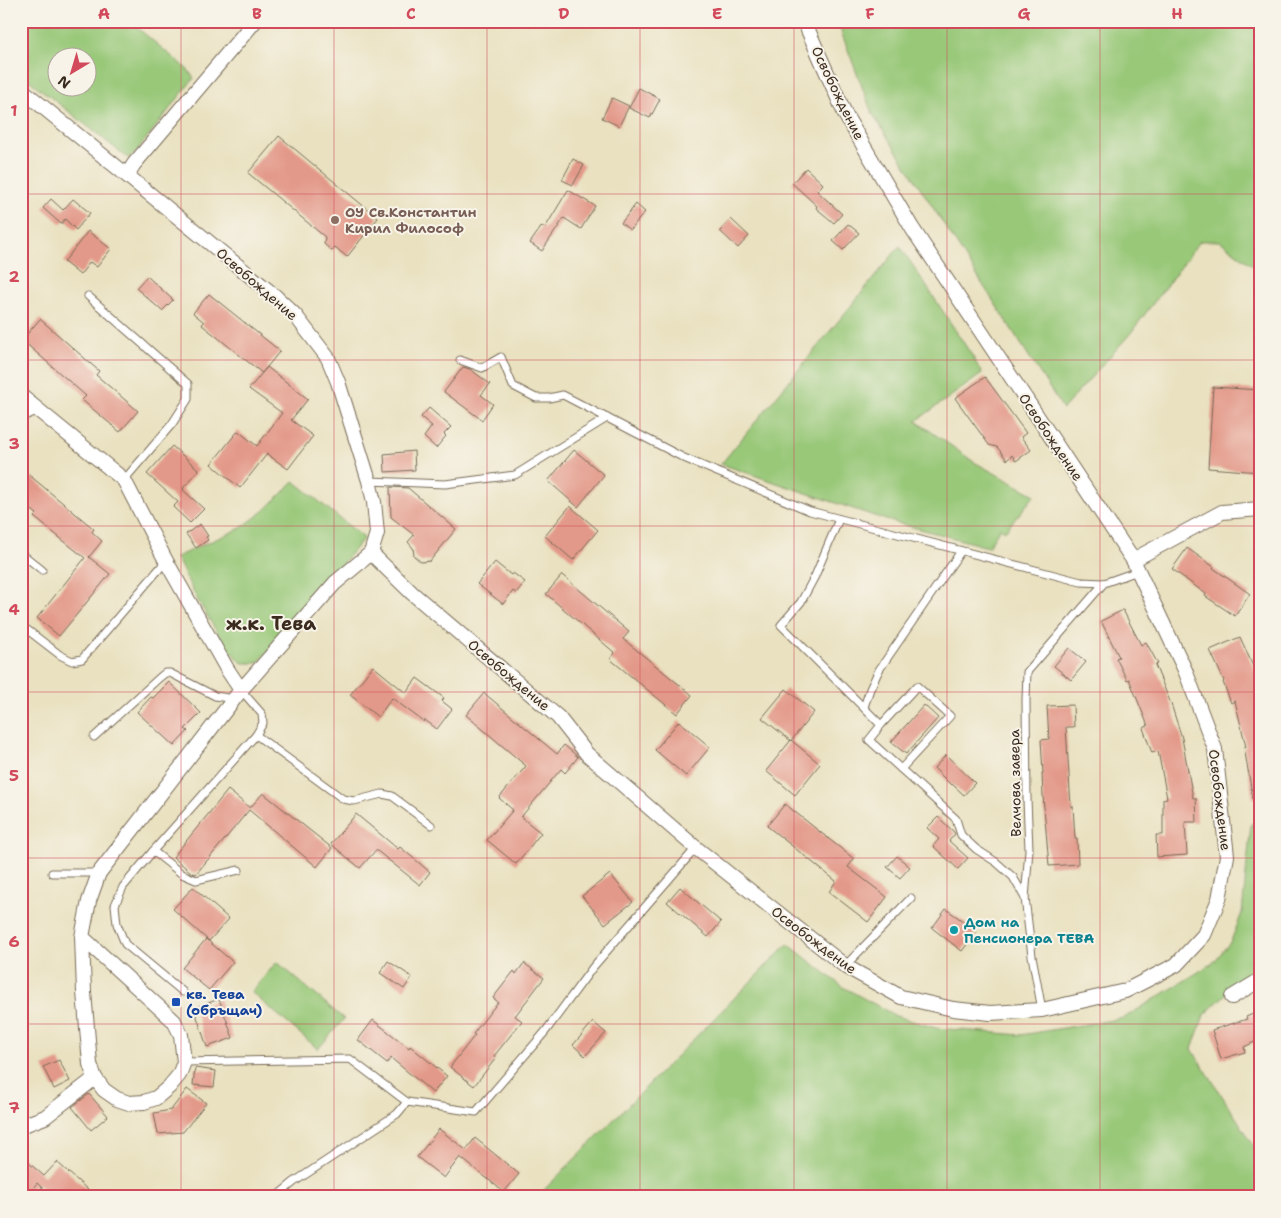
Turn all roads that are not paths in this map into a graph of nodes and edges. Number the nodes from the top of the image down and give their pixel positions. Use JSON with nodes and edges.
{"nodes":[{"id":1,"x":255,"y":21,"type":"edge"},
{"id":2,"x":804,"y":21,"type":"edge"},
{"id":3,"x":21,"y":90,"type":"edge"},
{"id":4,"x":127,"y":175,"type":"junction"},
{"id":5,"x":88,"y":296,"type":"dead end"},
{"id":6,"x":460,"y":360,"type":"dead end"},
{"id":7,"x":21,"y":396,"type":"edge"},
{"id":8,"x":38,"y":410,"type":"junction"},
{"id":9,"x":21,"y":418,"type":"edge"},
{"id":10,"x":607,"y":418,"type":"junction"},
{"id":11,"x":124,"y":480,"type":"junction"},
{"id":12,"x":368,"y":481,"type":"junction"},
{"id":13,"x":1260,"y":509,"type":"edge"},
{"id":14,"x":839,"y":519,"type":"junction"},
{"id":15,"x":961,"y":551,"type":"junction"},
{"id":16,"x":371,"y":552,"type":"junction"},
{"id":17,"x":21,"y":553,"type":"edge"},
{"id":18,"x":166,"y":561,"type":"junction"},
{"id":19,"x":1136,"y":566,"type":"junction"},
{"id":20,"x":42,"y":570,"type":"dead end"},
{"id":21,"x":1104,"y":583,"type":"junction"},
{"id":22,"x":21,"y":625,"type":"edge"},
{"id":23,"x":238,"y":695,"type":"junction"},
{"id":24,"x":864,"y":707,"type":"junction"},
{"id":25,"x":881,"y":725,"type":"junction"},
{"id":26,"x":256,"y":735,"type":"junction"},
{"id":27,"x":94,"y":737,"type":"dead end"},
{"id":28,"x":901,"y":769,"type":"junction"},
{"id":29,"x":431,"y":825,"type":"dead end"},
{"id":30,"x":696,"y":848,"type":"junction"},
{"id":31,"x":153,"y":851,"type":"junction"},
{"id":32,"x":239,"y":870,"type":"dead end"},
{"id":33,"x":52,"y":873,"type":"dead end"},
{"id":34,"x":99,"y":873,"type":"junction"},
{"id":35,"x":911,"y":898,"type":"dead end"},
{"id":36,"x":1025,"y":898,"type":"junction"},
{"id":37,"x":82,"y":937,"type":"junction"},
{"id":38,"x":845,"y":966,"type":"junction"},
{"id":39,"x":1260,"y":980,"type":"edge"},
{"id":40,"x":183,"y":992,"type":"dead end"},
{"id":41,"x":1232,"y":998,"type":"dead end"},
{"id":42,"x":1042,"y":1010,"type":"junction"},
{"id":43,"x":184,"y":1062,"type":"junction"},
{"id":44,"x":95,"y":1078,"type":"junction"},
{"id":45,"x":407,"y":1102,"type":"junction"},
{"id":46,"x":21,"y":1126,"type":"edge"},
{"id":47,"x":278,"y":1196,"type":"edge"}],
"edges":[{"from":1,"to":4,"type":"street"},
{"from":2,"to":19,"type":"street","name":"Освобождение"},
{"from":3,"to":4,"type":"street","name":"Освобождение"},
{"from":4,"to":12,"type":"street","name":"Освобождение"},
{"from":5,"to":11,"type":"lane"},
{"from":6,"to":10,"type":"lane"},
{"from":7,"to":8,"type":"street"},
{"from":8,"to":9,"type":"lane"},
{"from":8,"to":11,"type":"street"},
{"from":10,"to":12,"type":"lane"},
{"from":10,"to":14,"type":"lane"},
{"from":11,"to":18,"type":"street"},
{"from":12,"to":16,"type":"street","name":"Освобождение"},
{"from":13,"to":19,"type":"street"},
{"from":14,"to":15,"type":"lane"},
{"from":14,"to":24,"type":"lane"},
{"from":15,"to":21,"type":"lane"},
{"from":15,"to":24,"type":"lane"},
{"from":16,"to":23,"type":"street"},
{"from":16,"to":30,"type":"street","name":"Освобождение"},
{"from":17,"to":20,"type":"lane"},
{"from":18,"to":22,"type":"lane"},
{"from":18,"to":23,"type":"street"},
{"from":19,"to":21,"type":"lane"},
{"from":19,"to":42,"type":"street","name":"Освобождение"},
{"from":21,"to":36,"type":"lane","name":"Велчова завера"},
{"from":23,"to":26,"type":"lane"},
{"from":23,"to":27,"type":"lane"},
{"from":23,"to":34,"type":"street"},
{"from":24,"to":25,"type":"lane"},
{"from":25,"to":28,"type":"lane"},
{"from":25,"to":28,"type":"lane"},
{"from":26,"to":29,"type":"lane"},
{"from":26,"to":31,"type":"lane"},
{"from":28,"to":36,"type":"lane"},
{"from":30,"to":38,"type":"street","name":"Освобождение"},
{"from":30,"to":45,"type":"lane"},
{"from":31,"to":32,"type":"lane"},
{"from":31,"to":40,"type":"lane"},
{"from":33,"to":34,"type":"lane"},
{"from":34,"to":37,"type":"street"},
{"from":35,"to":38,"type":"lane"},
{"from":36,"to":42,"type":"lane","name":"Велчова завера"},
{"from":37,"to":43,"type":"street"},
{"from":37,"to":44,"type":"street"},
{"from":38,"to":42,"type":"street","name":"Освобождение"},
{"from":39,"to":41,"type":"street"},
{"from":43,"to":44,"type":"street"},
{"from":43,"to":45,"type":"lane"},
{"from":44,"to":46,"type":"street"},
{"from":45,"to":47,"type":"lane"}]}
